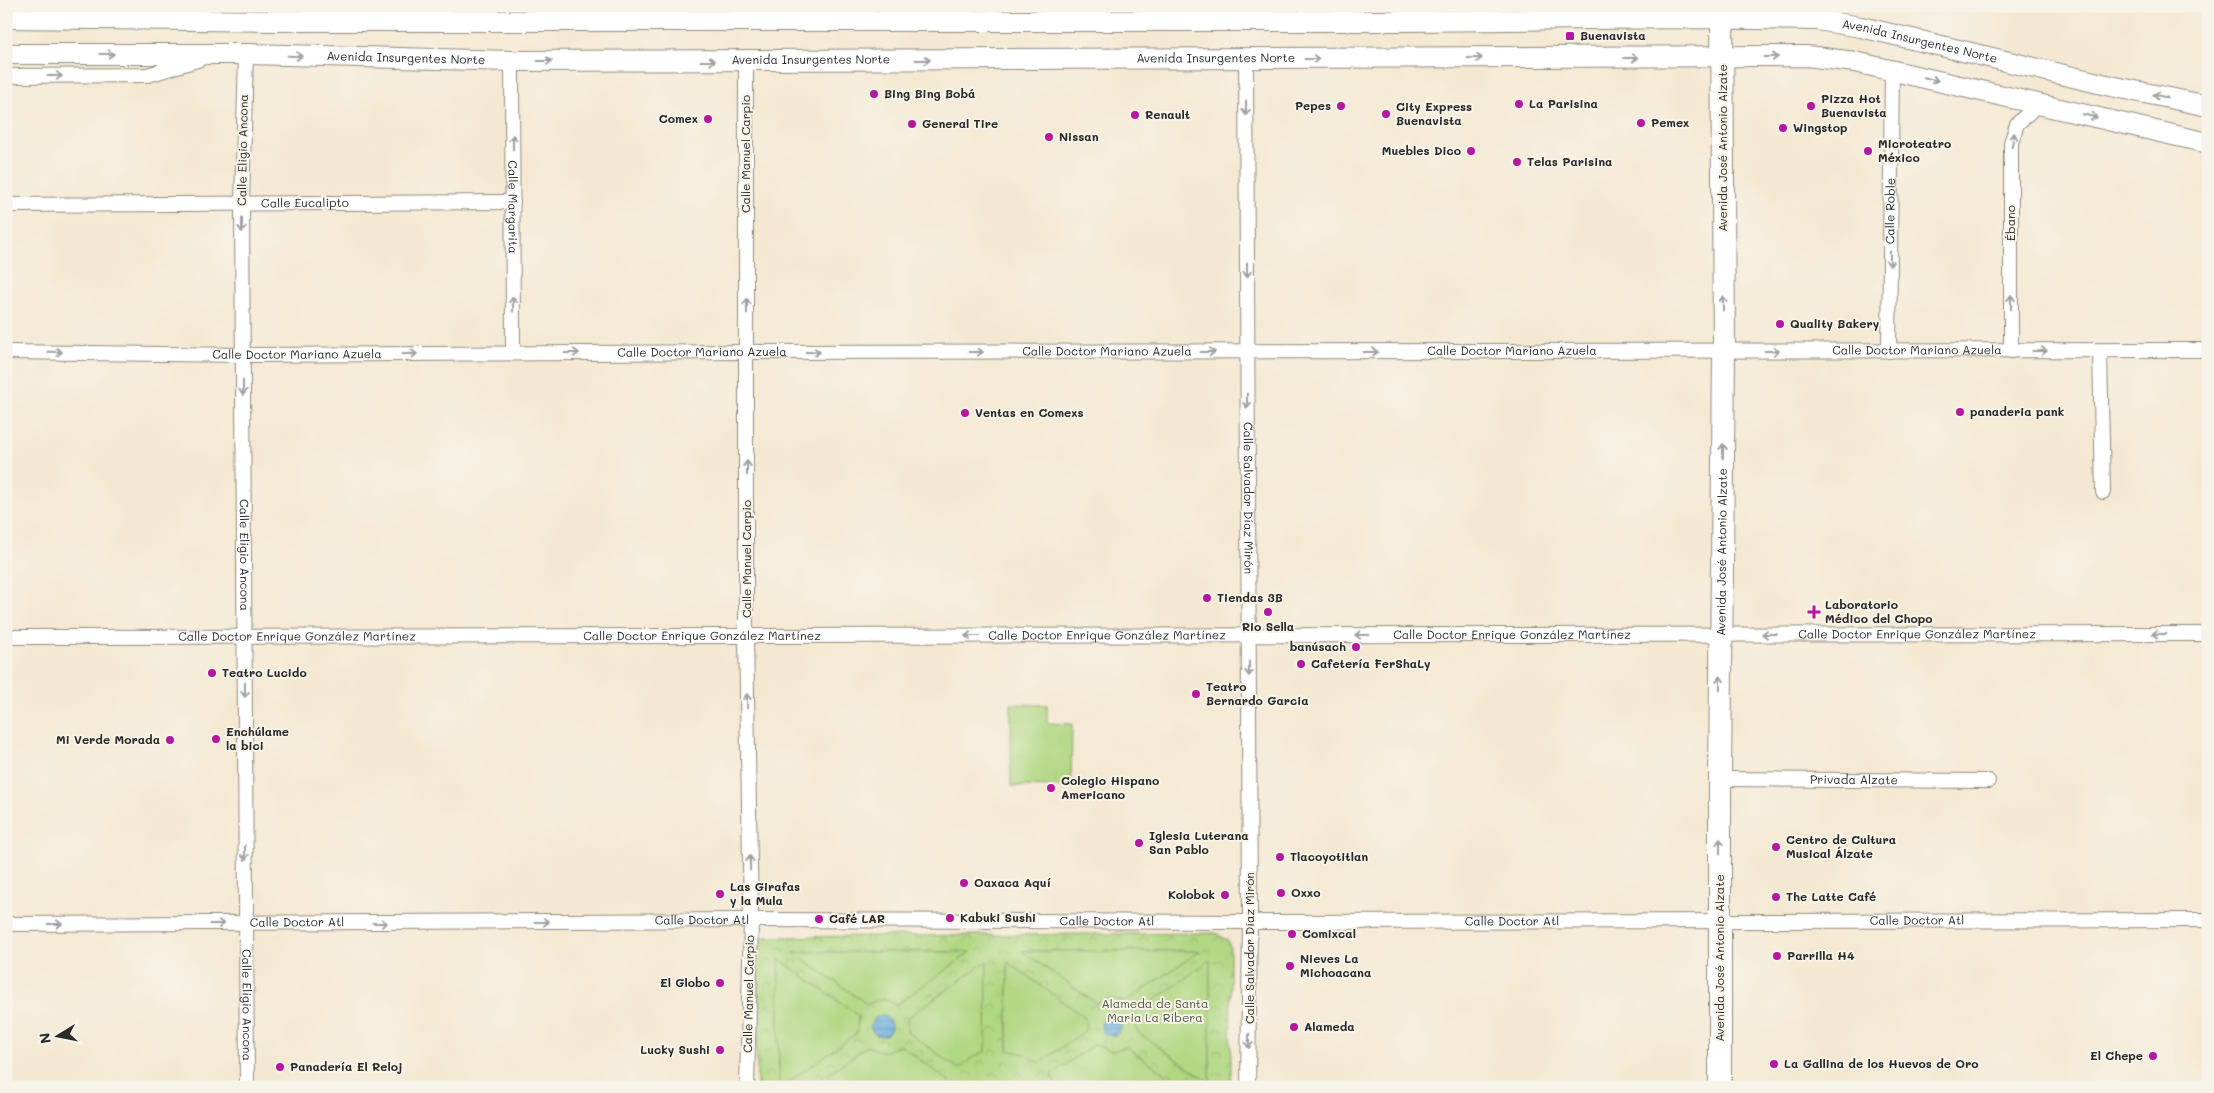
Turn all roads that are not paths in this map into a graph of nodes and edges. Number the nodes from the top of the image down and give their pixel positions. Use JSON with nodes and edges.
{"nodes":[{"id":1,"x":1722,"y":12,"type":"edge"},
{"id":2,"x":6,"y":18,"type":"edge"},
{"id":3,"x":6,"y":54,"type":"edge"},
{"id":4,"x":216,"y":54,"type":"junction"},
{"id":5,"x":246,"y":54,"type":"junction"},
{"id":6,"x":1722,"y":57,"type":"junction"},
{"id":7,"x":1246,"y":59,"type":"junction"},
{"id":8,"x":512,"y":61,"type":"junction"},
{"id":9,"x":746,"y":61,"type":"junction"},
{"id":10,"x":1892,"y":70,"type":"junction"},
{"id":11,"x":6,"y":76,"type":"edge"},
{"id":12,"x":2038,"y":104,"type":"junction"},
{"id":13,"x":2208,"y":106,"type":"edge"},
{"id":14,"x":2208,"y":144,"type":"edge"},
{"id":15,"x":513,"y":202,"type":"junction"},
{"id":16,"x":242,"y":204,"type":"junction"},
{"id":17,"x":6,"y":205,"type":"edge"},
{"id":18,"x":2208,"y":350,"type":"edge"},
{"id":19,"x":1889,"y":351,"type":"junction"},
{"id":20,"x":2011,"y":351,"type":"junction"},
{"id":21,"x":2100,"y":351,"type":"junction"},
{"id":22,"x":6,"y":352,"type":"edge"},
{"id":23,"x":747,"y":352,"type":"junction"},
{"id":24,"x":1724,"y":352,"type":"junction"},
{"id":25,"x":513,"y":353,"type":"junction"},
{"id":26,"x":1247,"y":353,"type":"junction"},
{"id":27,"x":242,"y":355,"type":"junction"},
{"id":28,"x":2103,"y":492,"type":"dead end"},
{"id":29,"x":1721,"y":634,"type":"junction"},
{"id":30,"x":2208,"y":634,"type":"edge"},
{"id":31,"x":1249,"y":635,"type":"junction"},
{"id":32,"x":245,"y":636,"type":"junction"},
{"id":33,"x":746,"y":636,"type":"junction"},
{"id":34,"x":6,"y":637,"type":"edge"},
{"id":35,"x":1720,"y":778,"type":"junction"},
{"id":36,"x":1988,"y":781,"type":"dead end"},
{"id":37,"x":750,"y":920,"type":"junction"},
{"id":38,"x":2208,"y":920,"type":"edge"},
{"id":39,"x":1720,"y":921,"type":"junction"},
{"id":40,"x":1250,"y":922,"type":"junction"},
{"id":41,"x":6,"y":924,"type":"edge"},
{"id":42,"x":245,"y":924,"type":"junction"},
{"id":43,"x":247,"y":1087,"type":"edge"},
{"id":44,"x":747,"y":1087,"type":"edge"},
{"id":45,"x":1248,"y":1087,"type":"edge"},
{"id":46,"x":1720,"y":1087,"type":"edge"}],
"edges":[{"from":1,"to":2,"type":"main road","name":"Avenida Insurgentes Norte"},
{"from":1,"to":6,"type":"main road","name":"Avenida José Antonio Alzate"},
{"from":13,"to":1,"type":"main road","name":"Avenida Insurgentes Norte","one_way":true},
{"from":3,"to":4,"type":"main road","name":"Avenida Insurgentes Norte","one_way":true},
{"from":4,"to":5,"type":"main road","name":"Avenida Insurgentes Norte"},
{"from":11,"to":4,"type":"street","name":"Avenida Insurgentes Norte","one_way":true},
{"from":5,"to":8,"type":"main road","name":"Avenida Insurgentes Norte","one_way":true},
{"from":5,"to":16,"type":"street","name":"Calle Eligio Ancona"},
{"from":7,"to":6,"type":"main road","name":"Avenida Insurgentes Norte","one_way":true},
{"from":6,"to":10,"type":"main road","name":"Avenida Insurgentes Norte","one_way":true},
{"from":24,"to":6,"type":"main road","name":"Avenida José Antonio Alzate","one_way":true},
{"from":9,"to":7,"type":"main road","name":"Avenida Insurgentes Norte","one_way":true},
{"from":7,"to":26,"type":"street","name":"Calle Salvador Díaz Mirón","one_way":true},
{"from":8,"to":9,"type":"main road","name":"Avenida Insurgentes Norte","one_way":true},
{"from":15,"to":8,"type":"street","name":"Calle Margarita","one_way":true},
{"from":23,"to":9,"type":"street","name":"Calle Manuel Carpio","one_way":true},
{"from":10,"to":12,"type":"main road","name":"Avenida Insurgentes Norte","one_way":true},
{"from":10,"to":19,"type":"street","name":"Calle Roble","one_way":true},
{"from":12,"to":14,"type":"main road","name":"Avenida Insurgentes Norte","one_way":true},
{"from":20,"to":12,"type":"street","name":"Ébano","one_way":true},
{"from":15,"to":16,"type":"street","name":"Calle Eucalipto"},
{"from":25,"to":15,"type":"street","name":"Calle Margarita","one_way":true},
{"from":16,"to":17,"type":"street","name":"Calle Eucalipto"},
{"from":16,"to":27,"type":"street","name":"Calle Eligio Ancona","one_way":true},
{"from":18,"to":21,"type":"street","name":"Calle Doctor Mariano Azuela"},
{"from":19,"to":20,"type":"street","name":"Calle Doctor Mariano Azuela"},
{"from":24,"to":19,"type":"street","name":"Calle Doctor Mariano Azuela","one_way":true},
{"from":20,"to":21,"type":"street","name":"Calle Doctor Mariano Azuela","one_way":true},
{"from":21,"to":28,"type":"street"},
{"from":22,"to":27,"type":"street","name":"Calle Doctor Mariano Azuela","one_way":true},
{"from":25,"to":23,"type":"street","name":"Calle Doctor Mariano Azuela","one_way":true},
{"from":23,"to":26,"type":"street","name":"Calle Doctor Mariano Azuela","one_way":true},
{"from":33,"to":23,"type":"street","name":"Calle Manuel Carpio","one_way":true},
{"from":26,"to":24,"type":"street","name":"Calle Doctor Mariano Azuela","one_way":true},
{"from":29,"to":24,"type":"main road","name":"Avenida José Antonio Alzate","one_way":true},
{"from":27,"to":25,"type":"street","name":"Calle Doctor Mariano Azuela","one_way":true},
{"from":26,"to":31,"type":"street","name":"Calle Salvador Díaz Mirón","one_way":true},
{"from":27,"to":32,"type":"street","name":"Calle Eligio Ancona","one_way":true},
{"from":30,"to":29,"type":"street","name":"Calle Doctor Enrique González Martínez","one_way":true},
{"from":29,"to":31,"type":"street","name":"Calle Doctor Enrique González Martínez","one_way":true},
{"from":35,"to":29,"type":"main road","name":"Avenida José Antonio Alzate","one_way":true},
{"from":31,"to":33,"type":"street","name":"Calle Doctor Enrique González Martínez","one_way":true},
{"from":31,"to":40,"type":"street","name":"Calle Salvador Díaz Mirón","one_way":true},
{"from":32,"to":33,"type":"street","name":"Calle Doctor Enrique González Martínez"},
{"from":32,"to":34,"type":"street","name":"Calle Doctor Enrique González Martínez"},
{"from":32,"to":42,"type":"street","name":"Calle Eligio Ancona","one_way":true},
{"from":37,"to":33,"type":"street","name":"Calle Manuel Carpio","one_way":true},
{"from":35,"to":36,"type":"street","name":"Privada Alzate"},
{"from":39,"to":35,"type":"main road","name":"Avenida José Antonio Alzate","one_way":true},
{"from":37,"to":40,"type":"street","name":"Calle Doctor Atl"},
{"from":42,"to":37,"type":"street","name":"Calle Doctor Atl","one_way":true},
{"from":37,"to":44,"type":"street","name":"Calle Manuel Carpio"},
{"from":38,"to":39,"type":"street","name":"Calle Doctor Atl"},
{"from":39,"to":40,"type":"street","name":"Calle Doctor Atl"},
{"from":39,"to":46,"type":"main road","name":"Avenida José Antonio Alzate"},
{"from":40,"to":45,"type":"street","name":"Calle Salvador Díaz Mirón","one_way":true},
{"from":41,"to":42,"type":"street","name":"Calle Doctor Atl","one_way":true},
{"from":42,"to":43,"type":"street","name":"Calle Eligio Ancona"}]}
